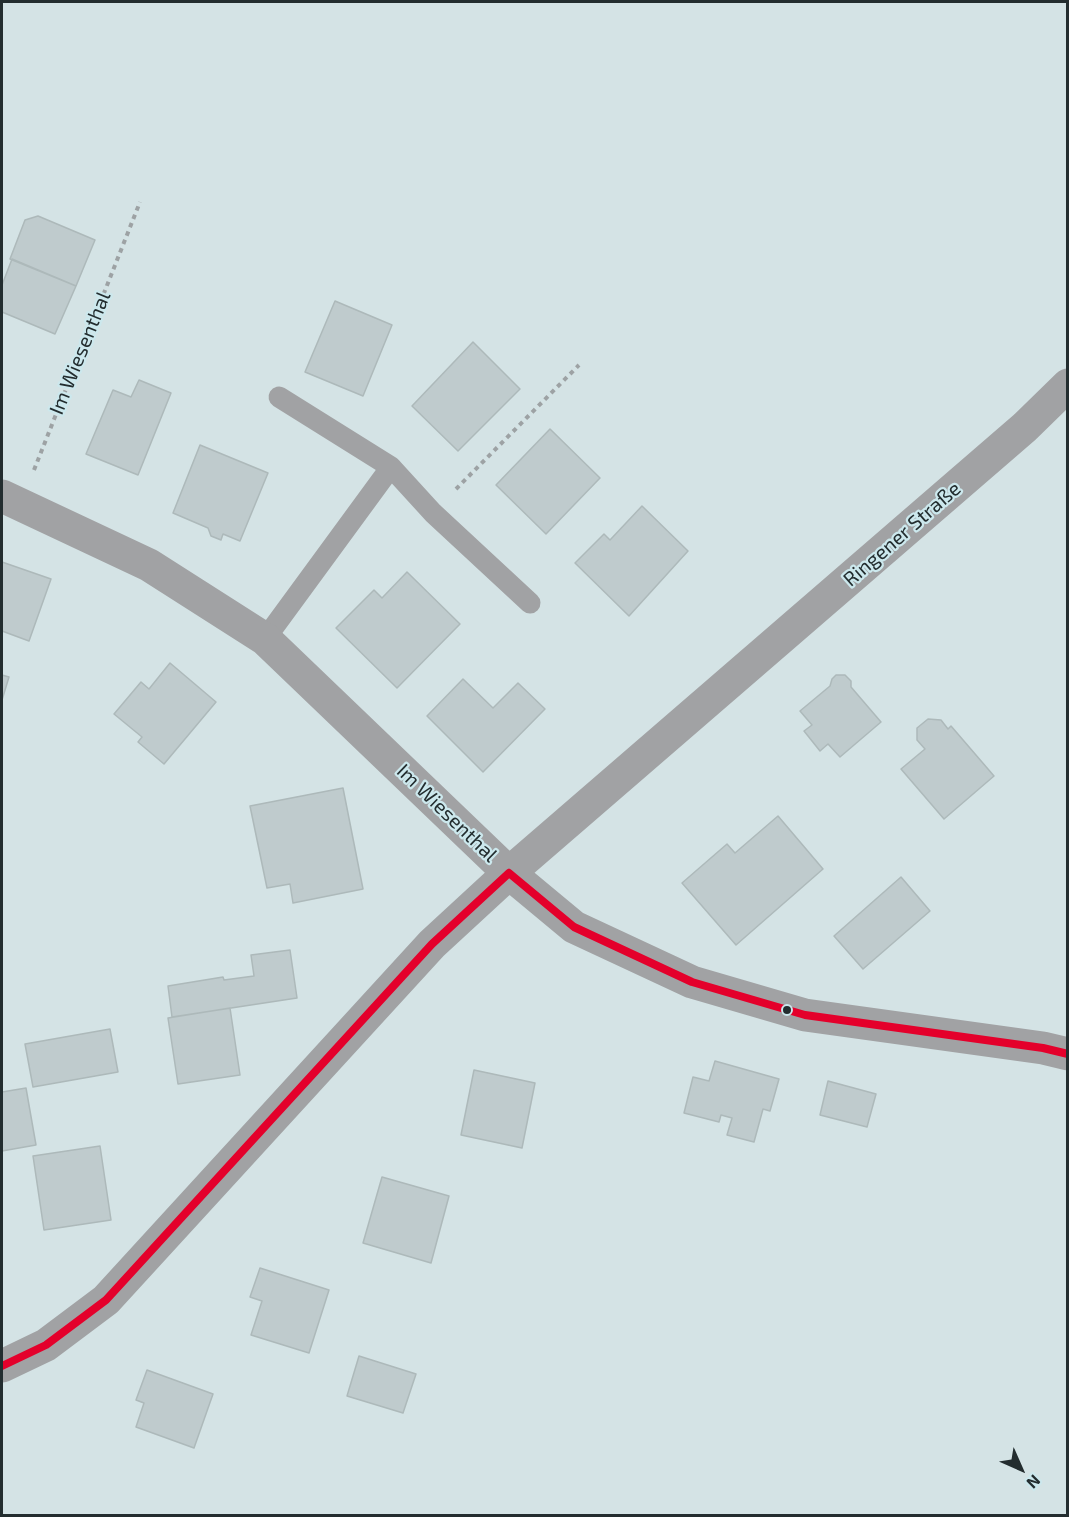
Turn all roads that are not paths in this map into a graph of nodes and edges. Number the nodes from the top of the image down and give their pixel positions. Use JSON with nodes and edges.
{"nodes":[{"id":1,"x":1068,"y":385,"type":"edge"},
{"id":2,"x":279,"y":397,"type":"dead end"},
{"id":3,"x":391,"y":467,"type":"junction"},
{"id":4,"x":11,"y":500,"type":"edge"},
{"id":5,"x":530,"y":603,"type":"dead end"},
{"id":6,"x":265,"y":639,"type":"junction"},
{"id":7,"x":509,"y":873,"type":"junction"},
{"id":8,"x":1068,"y":1054,"type":"edge"},
{"id":9,"x":2,"y":1366,"type":"edge"}],
"edges":[{"from":1,"to":7,"type":"street","name":"Ringener Straße"},
{"from":2,"to":3,"type":"lane"},
{"from":3,"to":5,"type":"lane"},
{"from":3,"to":6,"type":"lane"},
{"from":4,"to":6,"type":"street","name":"Im Wiesenthal"},
{"from":6,"to":7,"type":"street","name":"Im Wiesenthal"},
{"from":7,"to":8,"type":"street","name":"Im Wiesenthal"},
{"from":7,"to":9,"type":"street","name":"Ringener Straße"}]}
